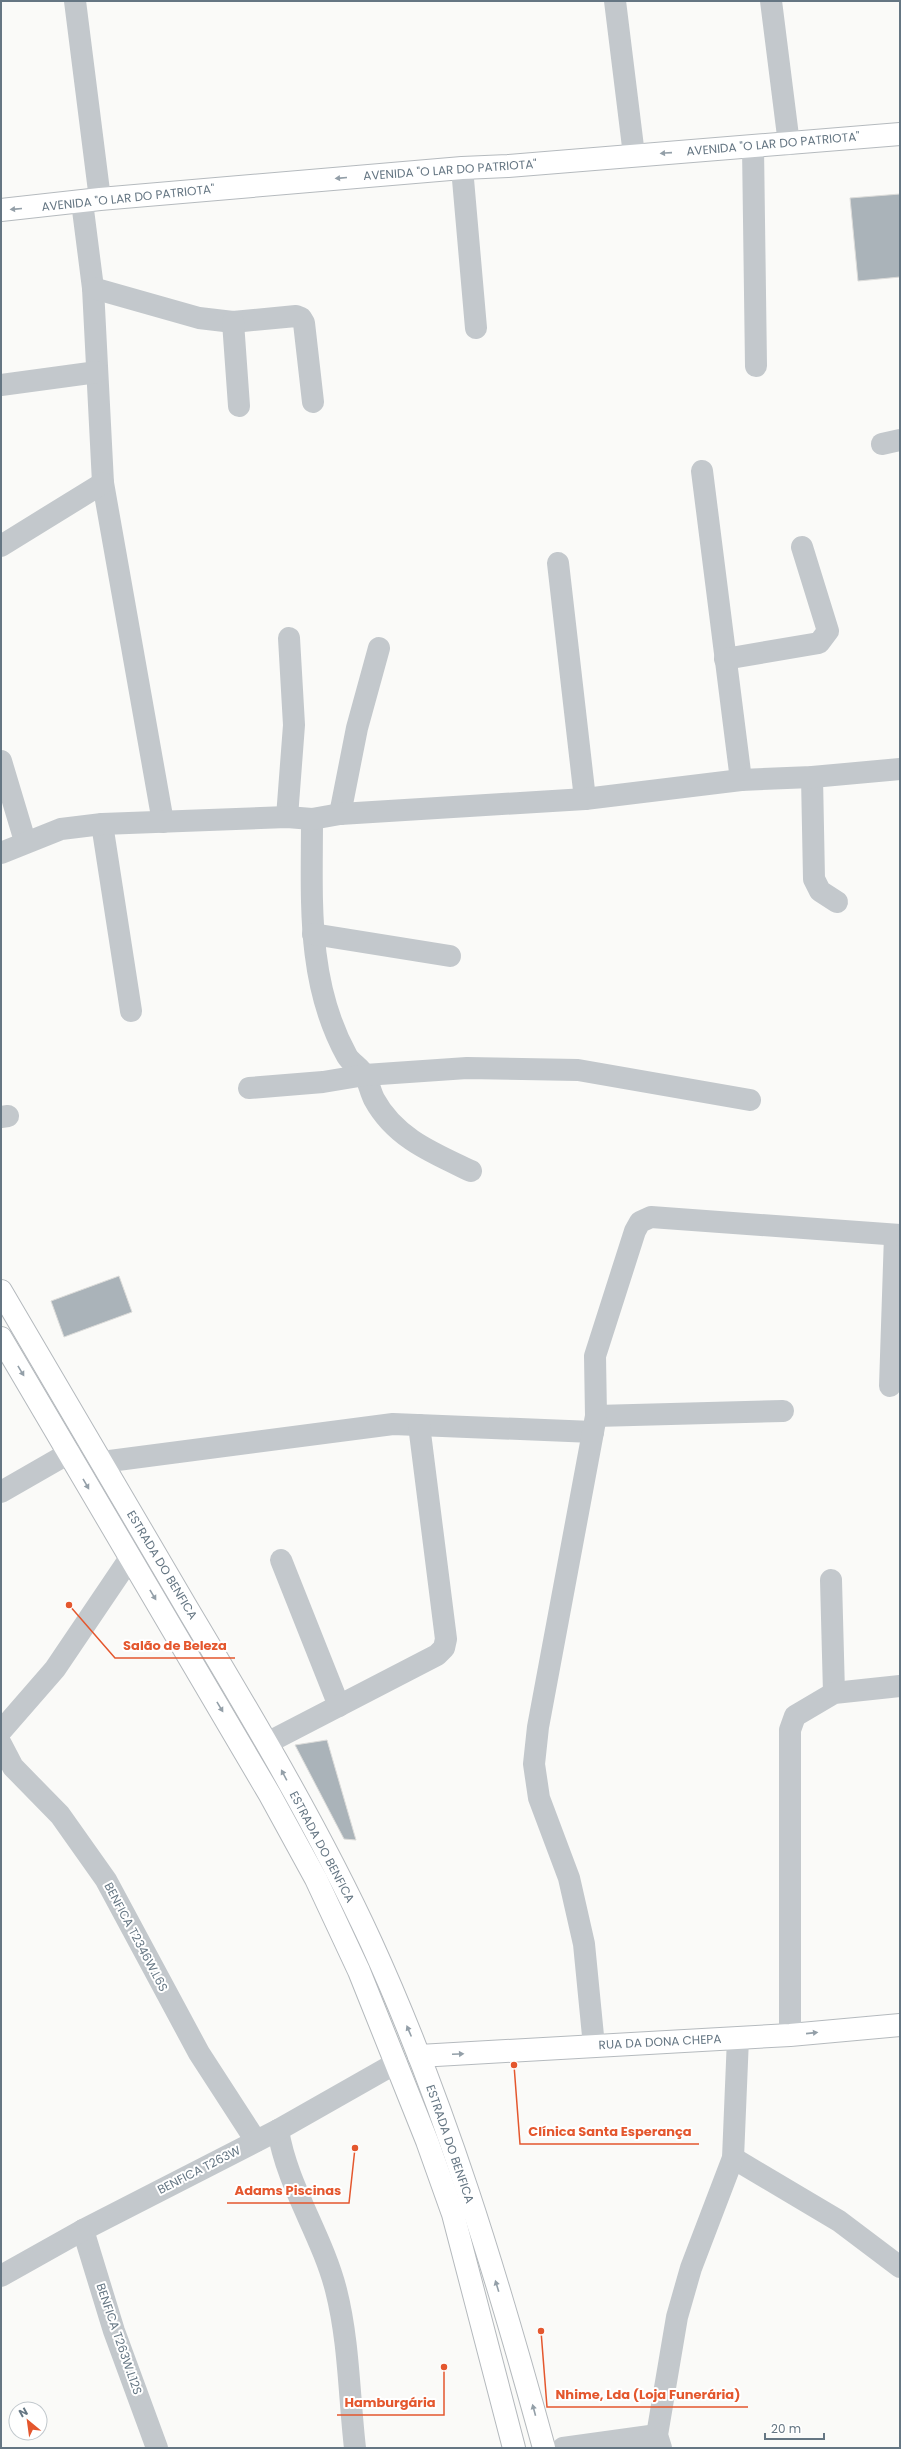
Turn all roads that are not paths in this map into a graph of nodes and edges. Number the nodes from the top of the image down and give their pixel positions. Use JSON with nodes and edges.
{"nodes":[{"id":1,"x":75,"y":1,"type":"edge"},
{"id":2,"x":615,"y":1,"type":"edge"},
{"id":3,"x":771,"y":1,"type":"edge"},
{"id":4,"x":900,"y":134,"type":"edge"},
{"id":5,"x":789,"y":144,"type":"junction"},
{"id":6,"x":753,"y":147,"type":"junction"},
{"id":7,"x":634,"y":155,"type":"junction"},
{"id":8,"x":462,"y":168,"type":"junction"},
{"id":9,"x":91,"y":201,"type":"junction"},
{"id":10,"x":1,"y":210,"type":"edge"},
{"id":11,"x":93,"y":288,"type":"junction"},
{"id":12,"x":233,"y":322,"type":"junction"},
{"id":13,"x":476,"y":328,"type":"dead end"},
{"id":14,"x":756,"y":366,"type":"dead end"},
{"id":15,"x":97,"y":372,"type":"junction"},
{"id":16,"x":1,"y":385,"type":"edge"},
{"id":17,"x":312,"y":402,"type":"dead end"},
{"id":18,"x":239,"y":406,"type":"dead end"},
{"id":19,"x":702,"y":472,"type":"dead end"},
{"id":20,"x":103,"y":484,"type":"junction"},
{"id":21,"x":1,"y":546,"type":"edge"},
{"id":22,"x":802,"y":546,"type":"dead end"},
{"id":23,"x":558,"y":564,"type":"dead end"},
{"id":24,"x":289,"y":638,"type":"dead end"},
{"id":25,"x":379,"y":648,"type":"dead end"},
{"id":26,"x":725,"y":659,"type":"junction"},
{"id":27,"x":1,"y":761,"type":"edge"},
{"id":28,"x":900,"y":769,"type":"edge"},
{"id":29,"x":812,"y":777,"type":"junction"},
{"id":30,"x":741,"y":780,"type":"junction"},
{"id":31,"x":585,"y":799,"type":"junction"},
{"id":32,"x":340,"y":814,"type":"junction"},
{"id":33,"x":287,"y":816,"type":"junction"},
{"id":34,"x":312,"y":819,"type":"junction"},
{"id":35,"x":162,"y":822,"type":"junction"},
{"id":36,"x":102,"y":824,"type":"junction"},
{"id":37,"x":25,"y":841,"type":"junction"},
{"id":38,"x":1,"y":853,"type":"edge"},
{"id":39,"x":837,"y":902,"type":"dead end"},
{"id":40,"x":313,"y":934,"type":"junction"},
{"id":41,"x":450,"y":956,"type":"dead end"},
{"id":42,"x":131,"y":1011,"type":"dead end"},
{"id":43,"x":365,"y":1075,"type":"junction"},
{"id":44,"x":249,"y":1088,"type":"dead end"},
{"id":45,"x":750,"y":1100,"type":"dead end"},
{"id":46,"x":472,"y":1171,"type":"dead end"},
{"id":47,"x":898,"y":1235,"type":"edge"},
{"id":48,"x":1,"y":1291,"type":"edge"},
{"id":49,"x":1,"y":1338,"type":"edge"},
{"id":50,"x":890,"y":1386,"type":"dead end"},
{"id":51,"x":784,"y":1411,"type":"dead end"},
{"id":52,"x":595,"y":1424,"type":"junction"},
{"id":53,"x":419,"y":1425,"type":"junction"},
{"id":54,"x":69,"y":1454,"type":"junction"},
{"id":55,"x":102,"y":1462,"type":"junction"},
{"id":56,"x":1,"y":1492,"type":"edge"},
{"id":57,"x":130,"y":1558,"type":"junction"},
{"id":58,"x":281,"y":1560,"type":"dead end"},
{"id":59,"x":831,"y":1580,"type":"dead end"},
{"id":60,"x":900,"y":1686,"type":"edge"},
{"id":61,"x":834,"y":1693,"type":"junction"},
{"id":62,"x":339,"y":1706,"type":"junction"},
{"id":63,"x":1,"y":1731,"type":"edge"},
{"id":64,"x":267,"y":1743,"type":"junction"},
{"id":65,"x":1,"y":1744,"type":"edge"},
{"id":66,"x":7,"y":1770,"type":"edge"},
{"id":67,"x":900,"y":2024,"type":"edge"},
{"id":68,"x":790,"y":2035,"type":"junction"},
{"id":69,"x":738,"y":2038,"type":"junction"},
{"id":70,"x":594,"y":2046,"type":"junction"},
{"id":71,"x":419,"y":2056,"type":"junction"},
{"id":72,"x":396,"y":2063,"type":"junction"},
{"id":73,"x":278,"y":2130,"type":"junction"},
{"id":74,"x":256,"y":2141,"type":"junction"},
{"id":75,"x":733,"y":2158,"type":"junction"},
{"id":76,"x":83,"y":2230,"type":"junction"},
{"id":77,"x":900,"y":2267,"type":"edge"},
{"id":78,"x":1,"y":2276,"type":"edge"},
{"id":79,"x":659,"y":2442,"type":"edge"},
{"id":80,"x":156,"y":2448,"type":"edge"},
{"id":81,"x":355,"y":2448,"type":"edge"},
{"id":82,"x":514,"y":2448,"type":"edge"},
{"id":83,"x":544,"y":2448,"type":"edge"},
{"id":84,"x":563,"y":2448,"type":"edge"}],
"edges":[{"from":1,"to":9,"type":"street"},
{"from":2,"to":7,"type":"street"},
{"from":3,"to":5,"type":"street"},
{"from":4,"to":5,"type":"main road","name":"AVENIDA \"O LAR DO PATRIOTA\""},
{"from":5,"to":6,"type":"main road","name":"AVENIDA \"O LAR DO PATRIOTA\""},
{"from":6,"to":7,"type":"main road","name":"AVENIDA \"O LAR DO PATRIOTA\"","one_way":true},
{"from":6,"to":14,"type":"street"},
{"from":7,"to":8,"type":"main road","name":"AVENIDA \"O LAR DO PATRIOTA\""},
{"from":8,"to":9,"type":"main road","name":"AVENIDA \"O LAR DO PATRIOTA\"","one_way":true},
{"from":8,"to":13,"type":"street"},
{"from":9,"to":10,"type":"main road","name":"AVENIDA \"O LAR DO PATRIOTA\"","one_way":true},
{"from":9,"to":11,"type":"street"},
{"from":11,"to":12,"type":"street"},
{"from":11,"to":15,"type":"street"},
{"from":12,"to":17,"type":"street"},
{"from":12,"to":18,"type":"street"},
{"from":15,"to":16,"type":"street"},
{"from":15,"to":20,"type":"street"},
{"from":19,"to":26,"type":"street"},
{"from":20,"to":21,"type":"street"},
{"from":20,"to":35,"type":"street"},
{"from":22,"to":26,"type":"street"},
{"from":23,"to":31,"type":"street"},
{"from":24,"to":33,"type":"street"},
{"from":25,"to":32,"type":"street"},
{"from":26,"to":30,"type":"street"},
{"from":27,"to":37,"type":"street"},
{"from":28,"to":29,"type":"street"},
{"from":29,"to":30,"type":"street"},
{"from":29,"to":39,"type":"street"},
{"from":30,"to":31,"type":"street"},
{"from":31,"to":32,"type":"street"},
{"from":32,"to":34,"type":"street"},
{"from":33,"to":34,"type":"street"},
{"from":33,"to":35,"type":"street"},
{"from":34,"to":40,"type":"street"},
{"from":35,"to":36,"type":"street"},
{"from":36,"to":37,"type":"street"},
{"from":36,"to":42,"type":"street"},
{"from":37,"to":38,"type":"street"},
{"from":40,"to":41,"type":"street"},
{"from":40,"to":43,"type":"street"},
{"from":43,"to":44,"type":"street"},
{"from":43,"to":45,"type":"street"},
{"from":43,"to":46,"type":"street"},
{"from":47,"to":50,"type":"street"},
{"from":47,"to":52,"type":"street"},
{"from":48,"to":55,"type":"main road","name":"ESTRADA DO BENFICA"},
{"from":49,"to":54,"type":"main road","name":"ESTRADA DO BENFICA","one_way":true},
{"from":51,"to":52,"type":"street"},
{"from":52,"to":53,"type":"street"},
{"from":52,"to":70,"type":"street"},
{"from":53,"to":55,"type":"street"},
{"from":53,"to":62,"type":"street"},
{"from":54,"to":56,"type":"street"},
{"from":54,"to":57,"type":"main road","name":"ESTRADA DO BENFICA","one_way":true},
{"from":55,"to":64,"type":"main road","name":"ESTRADA DO BENFICA"},
{"from":57,"to":63,"type":"street"},
{"from":57,"to":72,"type":"main road","name":"ESTRADA DO BENFICA","one_way":true},
{"from":58,"to":62,"type":"street"},
{"from":59,"to":61,"type":"street"},
{"from":60,"to":61,"type":"street"},
{"from":61,"to":68,"type":"street"},
{"from":62,"to":64,"type":"street"},
{"from":71,"to":64,"type":"main road","name":"ESTRADA DO BENFICA","one_way":true},
{"from":65,"to":66,"type":"street","name":"BENFICA T2346W.L6S"},
{"from":66,"to":74,"type":"street","name":"BENFICA T2346W.L6S"},
{"from":68,"to":67,"type":"main road","name":"RUA DA DONA CHEPA","one_way":true},
{"from":68,"to":69,"type":"main road","name":"RUA DA DONA CHEPA"},
{"from":69,"to":70,"type":"main road","name":"RUA DA DONA CHEPA"},
{"from":69,"to":75,"type":"street"},
{"from":71,"to":70,"type":"main road","name":"RUA DA DONA CHEPA","one_way":true},
{"from":83,"to":71,"type":"main road","name":"ESTRADA DO BENFICA","one_way":true},
{"from":72,"to":73,"type":"street","name":"BENFICA T263W"},
{"from":72,"to":82,"type":"main road","name":"ESTRADA DO BENFICA"},
{"from":73,"to":74,"type":"street","name":"BENFICA T263W"},
{"from":73,"to":81,"type":"street"},
{"from":74,"to":76,"type":"street","name":"BENFICA T263W"},
{"from":75,"to":77,"type":"street"},
{"from":75,"to":79,"type":"street"},
{"from":76,"to":78,"type":"street","name":"BENFICA T263W"},
{"from":76,"to":80,"type":"street","name":"BENFICA T263W.L12S"},
{"from":79,"to":84,"type":"street"}]}
